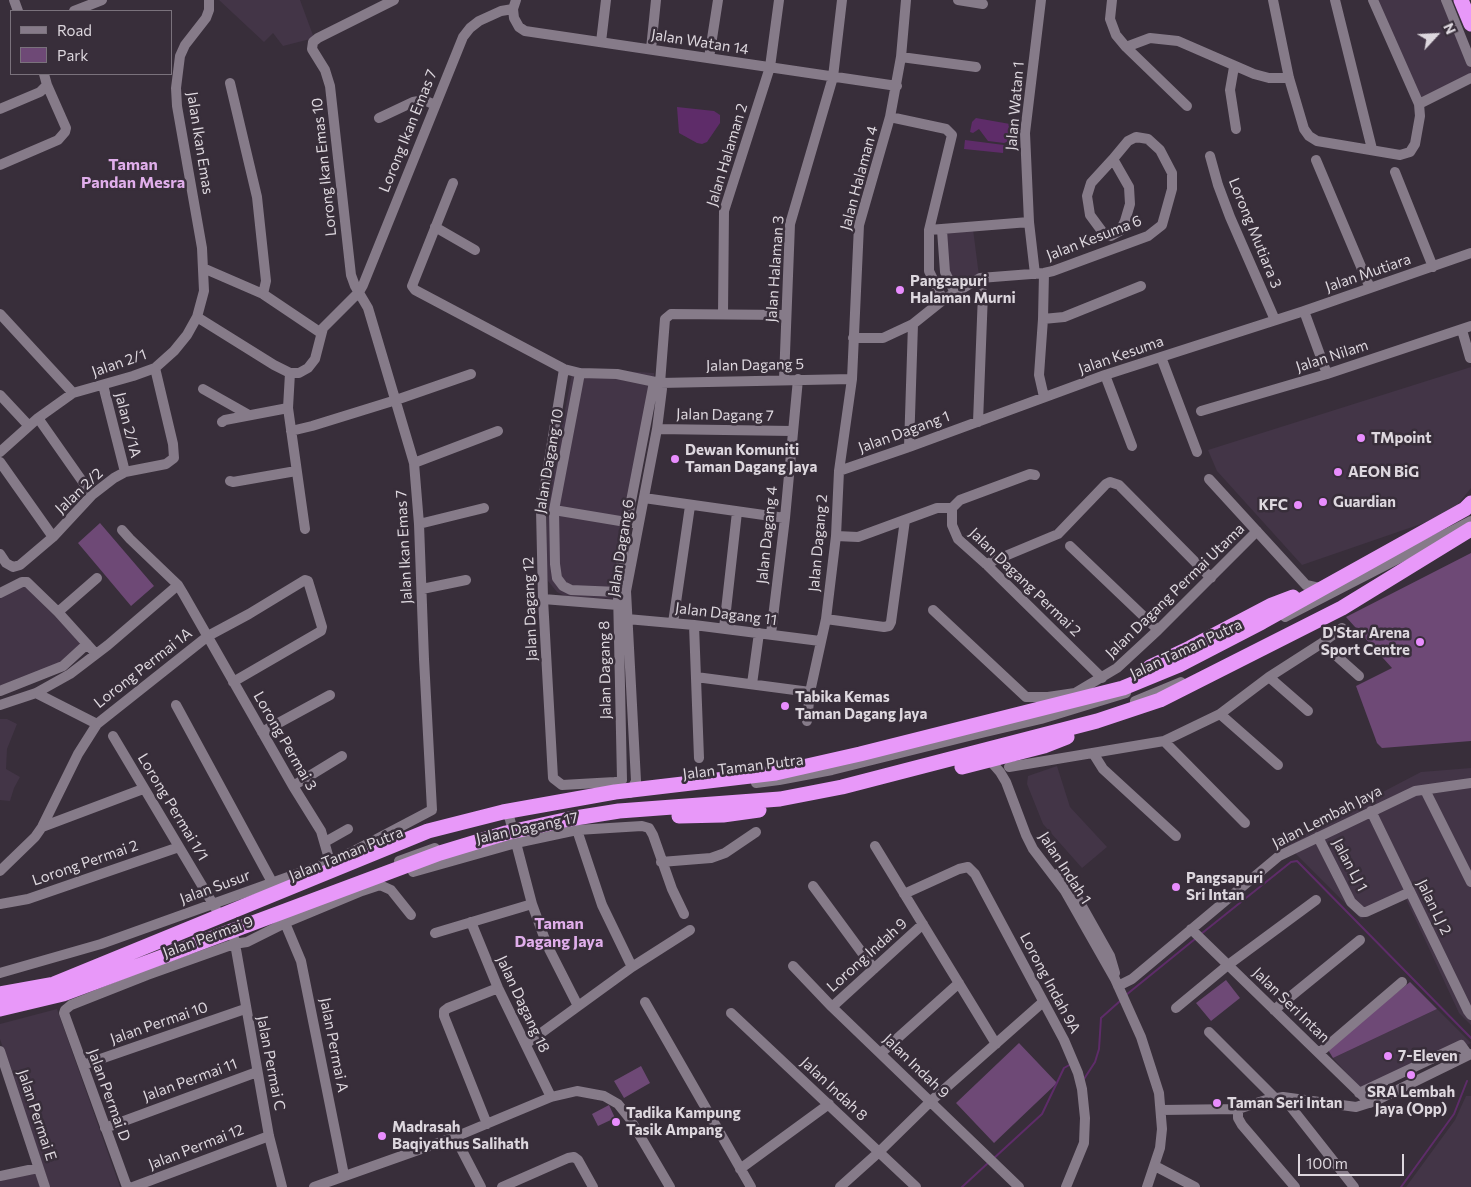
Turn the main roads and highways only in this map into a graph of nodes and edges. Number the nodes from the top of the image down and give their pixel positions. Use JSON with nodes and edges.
{"nodes":[{"id":1,"x":1461,"y":0,"type":"edge"},
{"id":2,"x":1471,"y":24,"type":"edge"},
{"id":3,"x":1471,"y":502,"type":"edge"},
{"id":4,"x":1471,"y":529,"type":"edge"},
{"id":5,"x":1343,"y":583,"type":"junction"},
{"id":6,"x":1041,"y":719,"type":"road end"},
{"id":7,"x":1097,"y":721,"type":"junction"},
{"id":8,"x":780,"y":792,"type":"road end"},
{"id":9,"x":688,"y":816,"type":"junction"},
{"id":10,"x":573,"y":824,"type":"road end"},
{"id":11,"x":0,"y":994,"type":"edge"},
{"id":12,"x":0,"y":1009,"type":"edge"}],
"edges":[{"from":1,"to":2,"type":"highway"},
{"from":3,"to":5,"type":"highway"},
{"from":4,"to":7,"type":"highway"},
{"from":5,"to":6,"type":"highway"},
{"from":5,"to":11,"type":"highway"},
{"from":7,"to":9,"type":"highway"},
{"from":7,"to":12,"type":"highway"},
{"from":8,"to":9,"type":"highway"},
{"from":9,"to":10,"type":"highway"}]}
